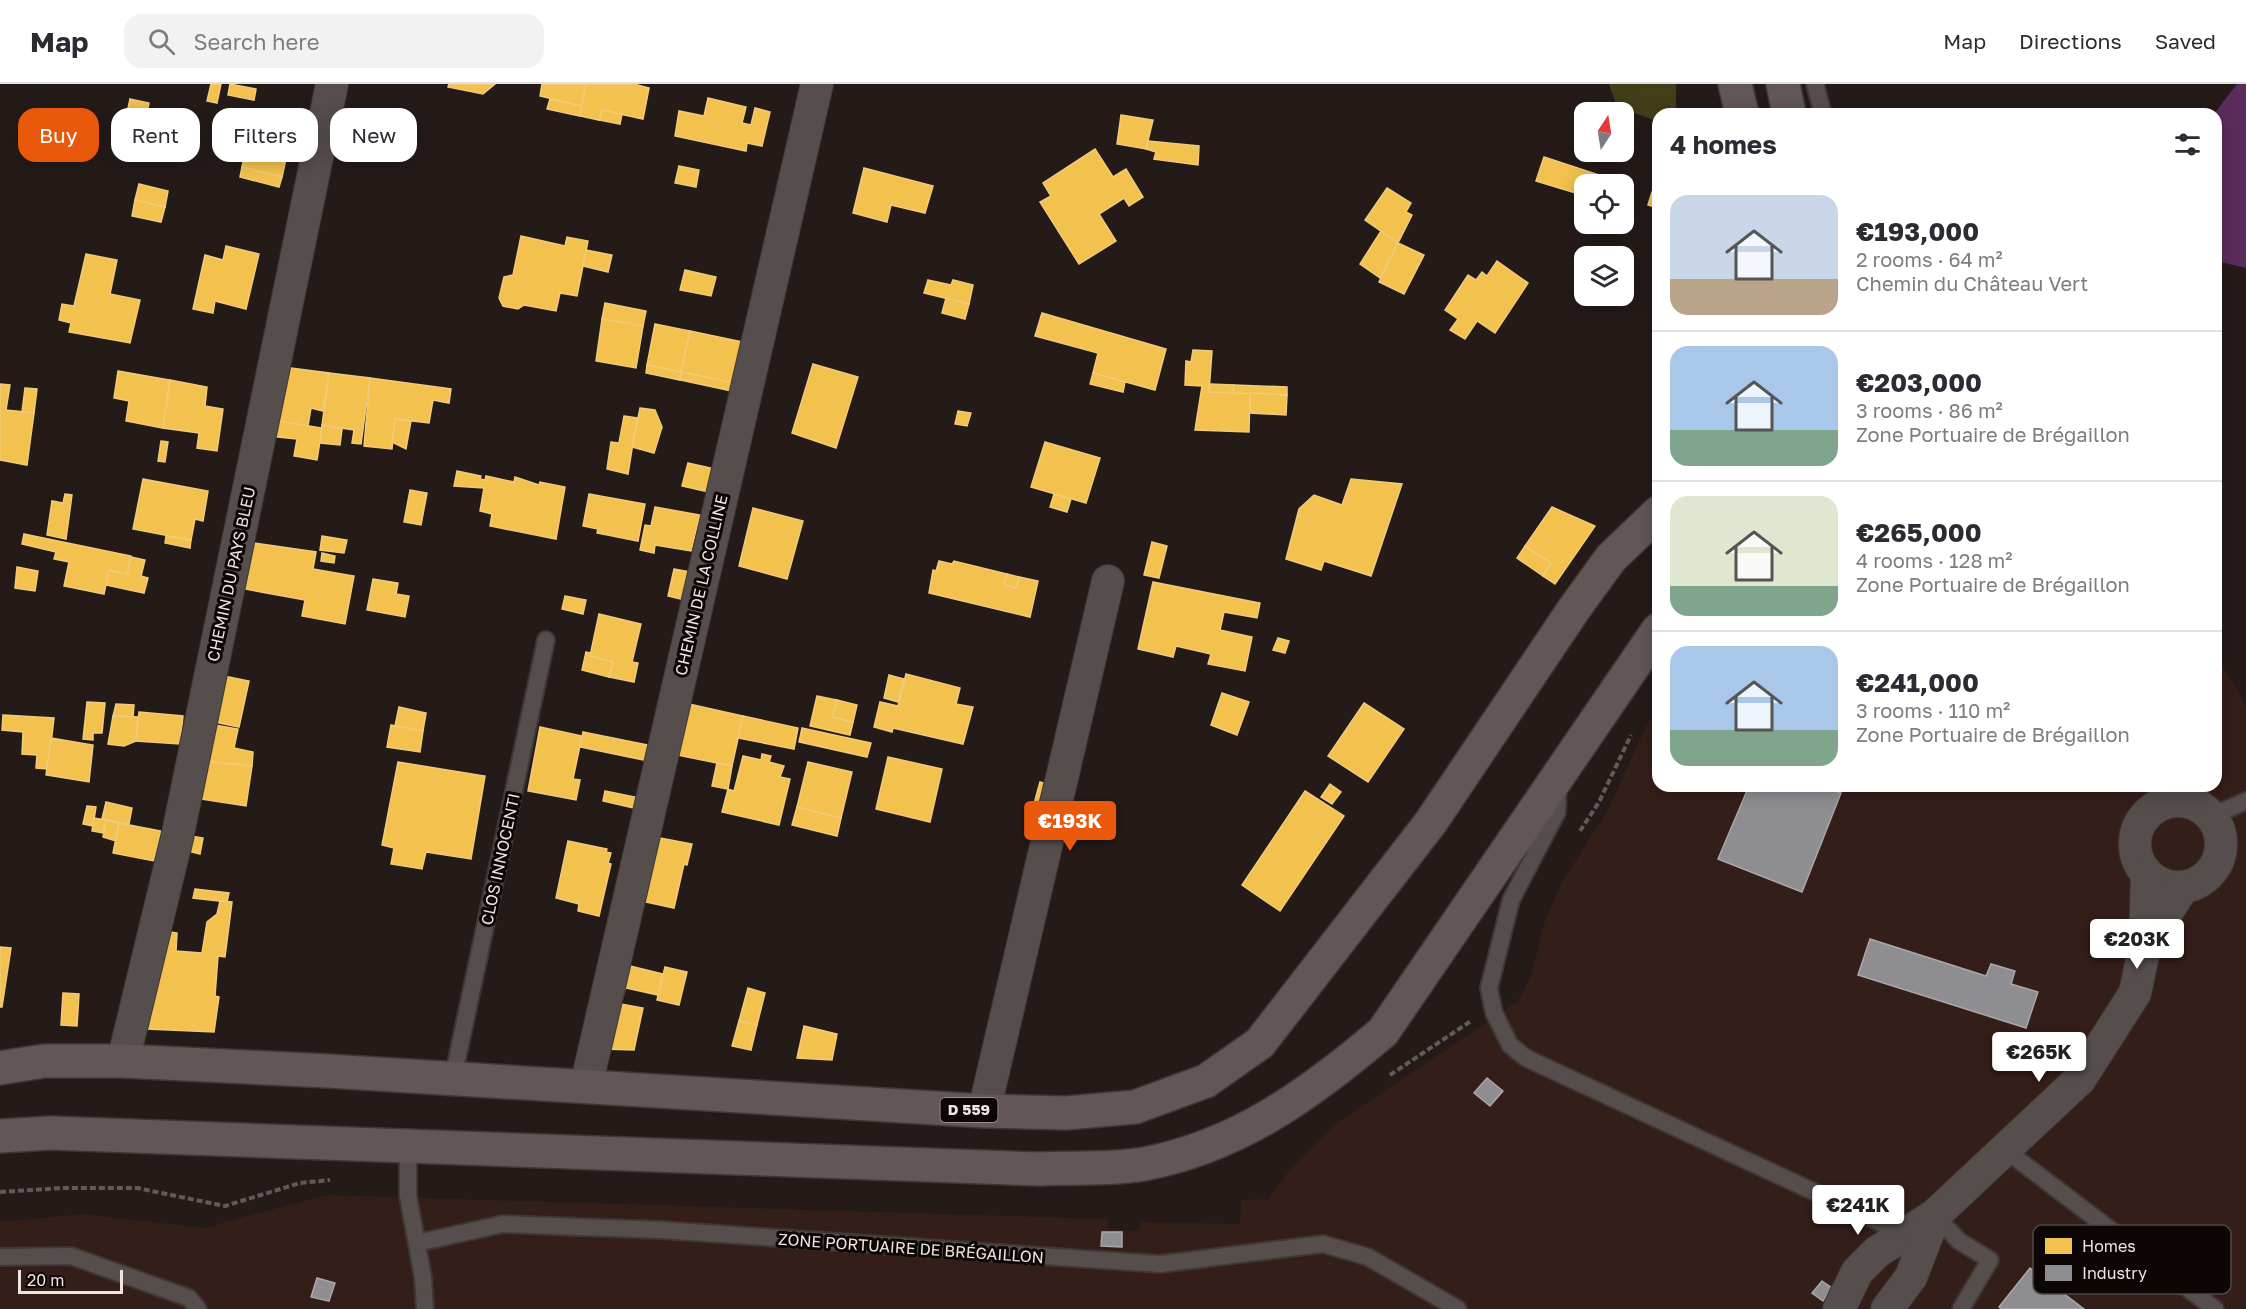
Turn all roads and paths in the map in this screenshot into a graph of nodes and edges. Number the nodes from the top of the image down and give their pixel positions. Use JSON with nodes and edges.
{"nodes":[{"id":1,"x":332,"y":84,"type":"edge"},
{"id":2,"x":817,"y":84,"type":"edge"},
{"id":3,"x":1735,"y":84,"type":"edge"},
{"id":4,"x":1783,"y":84,"type":"edge"},
{"id":5,"x":1815,"y":84,"type":"edge"},
{"id":6,"x":1741,"y":108,"type":"edge"},
{"id":7,"x":1788,"y":108,"type":"edge"},
{"id":8,"x":1821,"y":108,"type":"edge"},
{"id":9,"x":1652,"y":519,"type":"edge"},
{"id":10,"x":1108,"y":581,"type":"dead end"},
{"id":11,"x":1652,"y":639,"type":"edge"},
{"id":12,"x":546,"y":640,"type":"dead end"},
{"id":13,"x":1558,"y":775,"type":"junction"},
{"id":14,"x":2159,"y":796,"type":"edge"},
{"id":15,"x":2246,"y":801,"type":"edge"},
{"id":16,"x":2198,"y":802,"type":"edge"},
{"id":17,"x":2147,"y":874,"type":"junction"},
{"id":18,"x":2182,"y":887,"type":"junction"},
{"id":19,"x":2145,"y":946,"type":"junction"},
{"id":20,"x":123,"y":1061,"type":"junction"},
{"id":21,"x":0,"y":1068,"type":"edge"},
{"id":22,"x":453,"y":1078,"type":"junction"},
{"id":23,"x":586,"y":1086,"type":"junction"},
{"id":24,"x":984,"y":1111,"type":"junction"},
{"id":25,"x":0,"y":1136,"type":"edge"},
{"id":26,"x":408,"y":1145,"type":"junction"},
{"id":27,"x":2004,"y":1149,"type":"junction"},
{"id":28,"x":341,"y":1179,"type":"dead end"},
{"id":29,"x":0,"y":1192,"type":"edge"},
{"id":30,"x":1935,"y":1215,"type":"junction"},
{"id":31,"x":2104,"y":1225,"type":"edge"},
{"id":32,"x":1905,"y":1234,"type":"junction"},
{"id":33,"x":417,"y":1243,"type":"junction"},
{"id":34,"x":0,"y":1257,"type":"edge"},
{"id":35,"x":2195,"y":1294,"type":"edge"},
{"id":36,"x":198,"y":1309,"type":"edge"},
{"id":37,"x":425,"y":1309,"type":"edge"},
{"id":38,"x":1458,"y":1309,"type":"edge"},
{"id":39,"x":1839,"y":1309,"type":"edge"},
{"id":40,"x":1887,"y":1309,"type":"edge"},
{"id":41,"x":1961,"y":1309,"type":"edge"},
{"id":42,"x":2215,"y":1309,"type":"edge"}],
"edges":[{"from":1,"to":20,"type":"street","name":"CHEMIN DU PAYS BLEU"},
{"from":2,"to":23,"type":"street","name":"CHEMIN DE LA COLLINE"},
{"from":3,"to":6,"type":"main road"},
{"from":4,"to":7,"type":"main road"},
{"from":5,"to":8,"type":"lane"},
{"from":9,"to":24,"type":"main road","number":"D 559"},
{"from":10,"to":24,"type":"street"},
{"from":11,"to":13,"type":"main road"},
{"from":12,"to":22,"type":"lane","name":"CLOS INNOCENTI"},
{"from":13,"to":26,"type":"main road"},
{"from":13,"to":32,"type":"lane"},
{"from":14,"to":16,"type":"street"},
{"from":14,"to":17,"type":"street"},
{"from":15,"to":16,"type":"lane"},
{"from":16,"to":18,"type":"street"},
{"from":17,"to":18,"type":"street"},
{"from":17,"to":19,"type":"street"},
{"from":18,"to":19,"type":"street"},
{"from":19,"to":27,"type":"street"},
{"from":20,"to":21,"type":"main road","number":"D 559"},
{"from":20,"to":22,"type":"main road","number":"D 559"},
{"from":22,"to":23,"type":"main road","number":"D 559"},
{"from":23,"to":24,"type":"main road","number":"D 559"},
{"from":25,"to":26,"type":"main road"},
{"from":26,"to":33,"type":"lane"},
{"from":27,"to":30,"type":"street"},
{"from":27,"to":31,"type":"lane"},
{"from":28,"to":29,"type":"path"},
{"from":30,"to":32,"type":"street"},
{"from":30,"to":40,"type":"street"},
{"from":30,"to":41,"type":"lane"},
{"from":32,"to":39,"type":"street"},
{"from":33,"to":37,"type":"lane"},
{"from":33,"to":38,"type":"lane","name":"ZONE PORTUAIRE DE BRÉGAILLON"},
{"from":34,"to":36,"type":"lane"},
{"from":35,"to":42,"type":"lane"}]}
